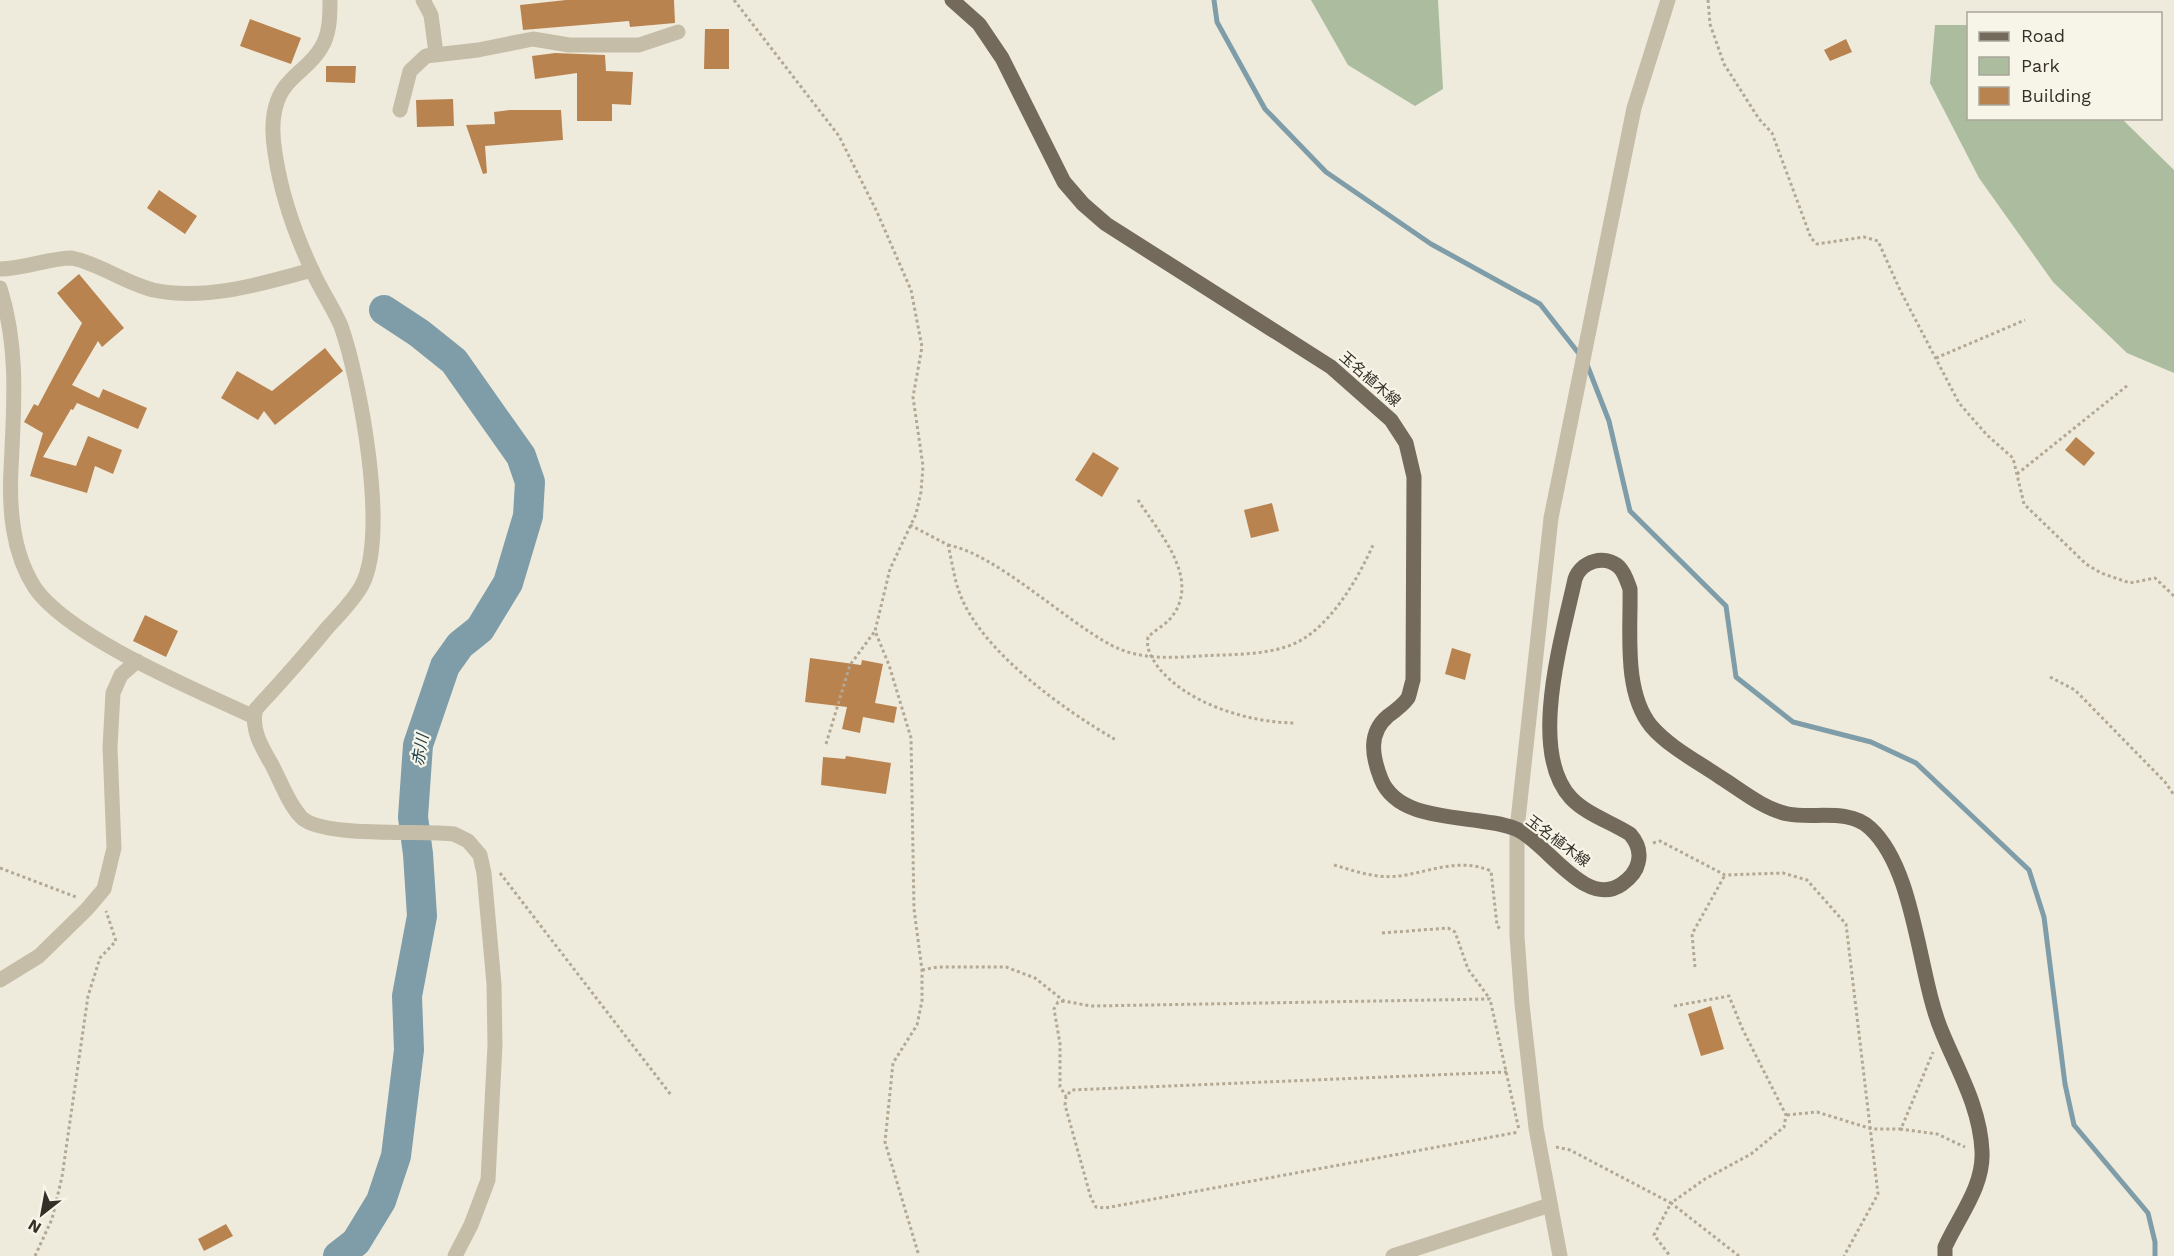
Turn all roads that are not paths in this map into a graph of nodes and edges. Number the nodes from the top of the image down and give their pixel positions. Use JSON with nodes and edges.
{"nodes":[{"id":1,"x":330,"y":0,"type":"edge"},
{"id":2,"x":423,"y":0,"type":"edge"},
{"id":3,"x":952,"y":0,"type":"edge"},
{"id":4,"x":1668,"y":0,"type":"edge"},
{"id":5,"x":678,"y":32,"type":"dead end"},
{"id":6,"x":436,"y":53,"type":"junction"},
{"id":7,"x":400,"y":110,"type":"dead end"},
{"id":8,"x":0,"y":269,"type":"edge"},
{"id":9,"x":312,"y":270,"type":"junction"},
{"id":10,"x":0,"y":288,"type":"edge"},
{"id":11,"x":6,"y":530,"type":"edge"},
{"id":12,"x":137,"y":661,"type":"junction"},
{"id":13,"x":254,"y":717,"type":"junction"},
{"id":14,"x":1517,"y":829,"type":"junction"},
{"id":15,"x":0,"y":980,"type":"edge"},
{"id":16,"x":1550,"y":1204,"type":"junction"},
{"id":17,"x":455,"y":1256,"type":"edge"},
{"id":18,"x":1393,"y":1256,"type":"edge"},
{"id":19,"x":1560,"y":1256,"type":"edge"},
{"id":20,"x":1945,"y":1256,"type":"edge"}],
"edges":[{"from":1,"to":9,"type":"street"},
{"from":2,"to":6,"type":"street"},
{"from":3,"to":14,"type":"main road","name":"玉名植木線"},
{"from":4,"to":14,"type":"street"},
{"from":5,"to":6,"type":"street"},
{"from":6,"to":7,"type":"street"},
{"from":8,"to":9,"type":"street"},
{"from":9,"to":13,"type":"street"},
{"from":10,"to":11,"type":"street"},
{"from":11,"to":12,"type":"street"},
{"from":12,"to":13,"type":"street"},
{"from":12,"to":15,"type":"street"},
{"from":13,"to":17,"type":"street"},
{"from":14,"to":16,"type":"street"},
{"from":14,"to":20,"type":"main road","name":"玉名植木線"},
{"from":16,"to":18,"type":"street"},
{"from":16,"to":19,"type":"street"}]}
